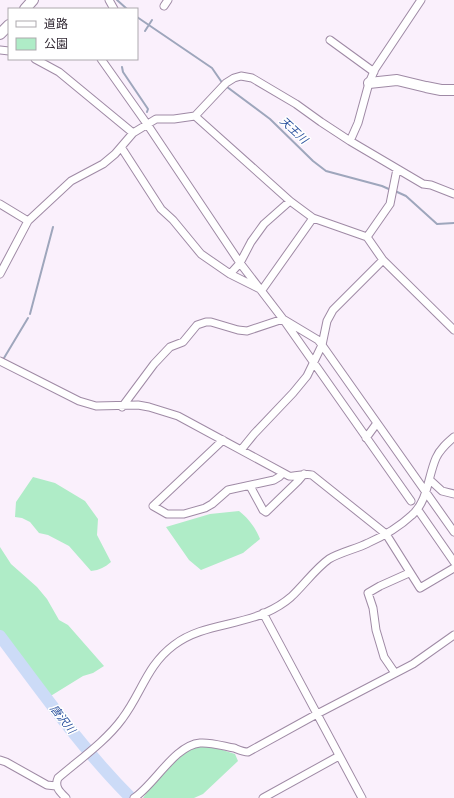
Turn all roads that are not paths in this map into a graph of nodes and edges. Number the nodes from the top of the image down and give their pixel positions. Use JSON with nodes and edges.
{"nodes":[{"id":1,"x":33,"y":0,"type":"edge"},
{"id":2,"x":422,"y":0,"type":"edge"},
{"id":3,"x":25,"y":8,"type":"edge"},
{"id":4,"x":8,"y":26,"type":"edge"},
{"id":5,"x":0,"y":34,"type":"edge"},
{"id":6,"x":330,"y":40,"type":"dead end"},
{"id":7,"x":37,"y":60,"type":"edge"},
{"id":8,"x":101,"y":60,"type":"edge"},
{"id":9,"x":374,"y":72,"type":"junction"},
{"id":10,"x":369,"y":83,"type":"junction"},
{"id":11,"x":454,"y":90,"type":"edge"},
{"id":12,"x":195,"y":116,"type":"junction"},
{"id":13,"x":147,"y":124,"type":"junction"},
{"id":14,"x":133,"y":133,"type":"junction"},
{"id":15,"x":350,"y":141,"type":"junction"},
{"id":16,"x":121,"y":147,"type":"junction"},
{"id":17,"x":397,"y":169,"type":"junction"},
{"id":18,"x":454,"y":194,"type":"edge"},
{"id":19,"x":290,"y":201,"type":"junction"},
{"id":20,"x":0,"y":204,"type":"edge"},
{"id":21,"x":314,"y":218,"type":"junction"},
{"id":22,"x":28,"y":221,"type":"junction"},
{"id":23,"x":367,"y":237,"type":"junction"},
{"id":24,"x":383,"y":260,"type":"junction"},
{"id":25,"x":240,"y":263,"type":"junction"},
{"id":26,"x":0,"y":274,"type":"edge"},
{"id":27,"x":230,"y":274,"type":"junction"},
{"id":28,"x":262,"y":290,"type":"junction"},
{"id":29,"x":283,"y":319,"type":"junction"},
{"id":30,"x":454,"y":330,"type":"edge"},
{"id":31,"x":322,"y":344,"type":"junction"},
{"id":32,"x":0,"y":362,"type":"edge"},
{"id":33,"x":313,"y":362,"type":"junction"},
{"id":34,"x":122,"y":407,"type":"junction"},
{"id":35,"x":377,"y":424,"type":"junction"},
{"id":36,"x":454,"y":437,"type":"edge"},
{"id":37,"x":366,"y":438,"type":"junction"},
{"id":38,"x":223,"y":440,"type":"junction"},
{"id":39,"x":241,"y":450,"type":"junction"},
{"id":40,"x":283,"y":473,"type":"junction"},
{"id":41,"x":304,"y":474,"type":"junction"},
{"id":42,"x":430,"y":480,"type":"junction"},
{"id":43,"x":250,"y":486,"type":"junction"},
{"id":44,"x":426,"y":492,"type":"junction"},
{"id":45,"x":454,"y":494,"type":"edge"},
{"id":46,"x":410,"y":501,"type":"dead end"},
{"id":47,"x":418,"y":510,"type":"junction"},
{"id":48,"x":454,"y":532,"type":"edge"},
{"id":49,"x":386,"y":534,"type":"junction"},
{"id":50,"x":454,"y":562,"type":"edge"},
{"id":51,"x":454,"y":568,"type":"edge"},
{"id":52,"x":409,"y":572,"type":"junction"},
{"id":53,"x":263,"y":614,"type":"junction"},
{"id":54,"x":454,"y":635,"type":"edge"},
{"id":55,"x":395,"y":672,"type":"junction"},
{"id":56,"x":317,"y":714,"type":"junction"},
{"id":57,"x":339,"y":756,"type":"junction"},
{"id":58,"x":0,"y":760,"type":"edge"},
{"id":59,"x":56,"y":786,"type":"junction"},
{"id":60,"x":135,"y":797,"type":"edge"},
{"id":61,"x":66,"y":798,"type":"edge"},
{"id":62,"x":263,"y":798,"type":"edge"},
{"id":63,"x":362,"y":798,"type":"edge"}],
"edges":[{"from":1,"to":3,"type":"street"},
{"from":2,"to":9,"type":"street"},
{"from":4,"to":5,"type":"street"},
{"from":6,"to":9,"type":"street"},
{"from":7,"to":14,"type":"street"},
{"from":8,"to":13,"type":"street"},
{"from":9,"to":10,"type":"street"},
{"from":10,"to":11,"type":"street"},
{"from":10,"to":15,"type":"street"},
{"from":12,"to":13,"type":"street"},
{"from":12,"to":15,"type":"street"},
{"from":12,"to":19,"type":"street"},
{"from":13,"to":14,"type":"street"},
{"from":13,"to":25,"type":"street"},
{"from":14,"to":16,"type":"street"},
{"from":15,"to":17,"type":"street"},
{"from":16,"to":22,"type":"street"},
{"from":16,"to":27,"type":"street"},
{"from":17,"to":18,"type":"street"},
{"from":17,"to":23,"type":"street"},
{"from":19,"to":21,"type":"street"},
{"from":19,"to":25,"type":"street"},
{"from":20,"to":22,"type":"street"},
{"from":21,"to":23,"type":"street"},
{"from":21,"to":28,"type":"street"},
{"from":22,"to":26,"type":"street"},
{"from":23,"to":24,"type":"street"},
{"from":24,"to":30,"type":"street"},
{"from":24,"to":31,"type":"street"},
{"from":25,"to":27,"type":"street"},
{"from":25,"to":28,"type":"street"},
{"from":27,"to":28,"type":"street"},
{"from":28,"to":29,"type":"street"},
{"from":29,"to":31,"type":"street"},
{"from":29,"to":33,"type":"street"},
{"from":29,"to":34,"type":"street"},
{"from":31,"to":33,"type":"street"},
{"from":31,"to":35,"type":"street"},
{"from":32,"to":34,"type":"street"},
{"from":33,"to":37,"type":"street"},
{"from":33,"to":39,"type":"street"},
{"from":34,"to":38,"type":"street"},
{"from":35,"to":37,"type":"street"},
{"from":35,"to":44,"type":"street"},
{"from":36,"to":42,"type":"street"},
{"from":37,"to":46,"type":"street"},
{"from":38,"to":39,"type":"street"},
{"from":38,"to":43,"type":"street"},
{"from":39,"to":40,"type":"street"},
{"from":40,"to":41,"type":"street"},
{"from":40,"to":43,"type":"street"},
{"from":41,"to":43,"type":"street"},
{"from":41,"to":49,"type":"street"},
{"from":42,"to":44,"type":"street"},
{"from":42,"to":45,"type":"street"},
{"from":44,"to":47,"type":"street"},
{"from":44,"to":48,"type":"street"},
{"from":47,"to":49,"type":"street"},
{"from":47,"to":50,"type":"street"},
{"from":49,"to":52,"type":"street"},
{"from":49,"to":53,"type":"street"},
{"from":51,"to":52,"type":"street"},
{"from":52,"to":55,"type":"street"},
{"from":53,"to":56,"type":"street"},
{"from":53,"to":59,"type":"street"},
{"from":54,"to":55,"type":"street"},
{"from":55,"to":56,"type":"street"},
{"from":56,"to":57,"type":"street"},
{"from":56,"to":60,"type":"street"},
{"from":57,"to":62,"type":"street"},
{"from":57,"to":63,"type":"street"},
{"from":58,"to":59,"type":"street"},
{"from":59,"to":61,"type":"street"}]}
